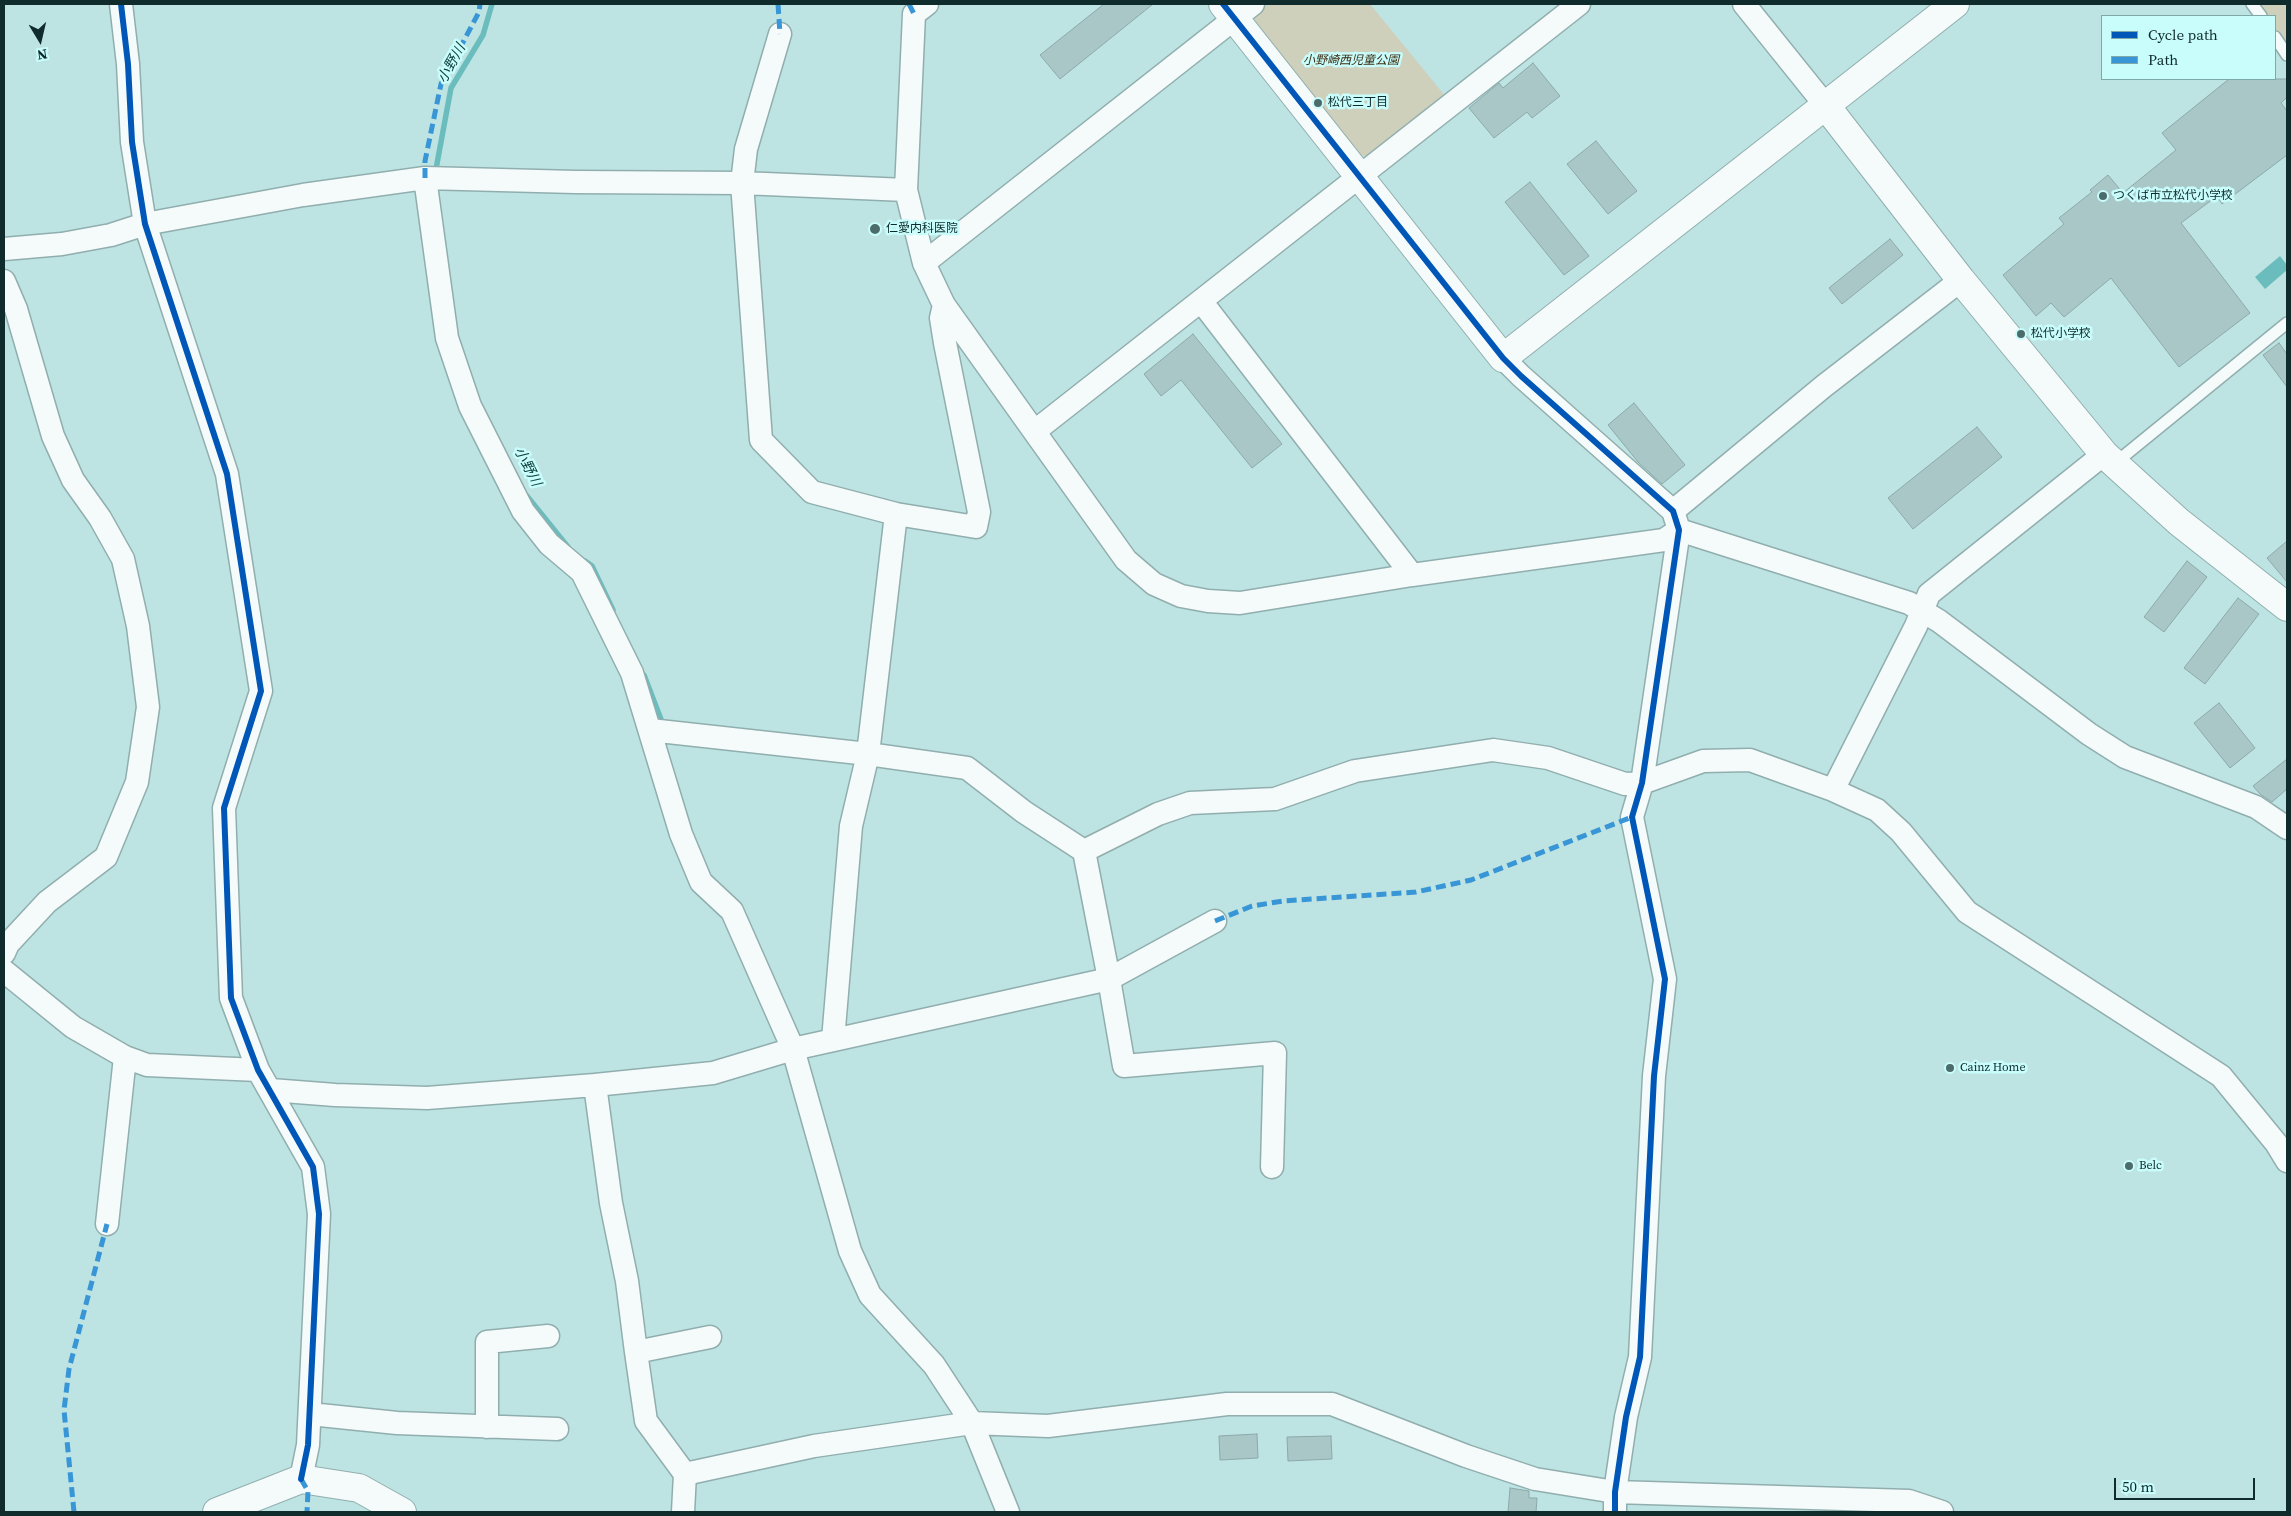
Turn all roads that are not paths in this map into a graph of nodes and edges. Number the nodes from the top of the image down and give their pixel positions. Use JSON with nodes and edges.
{"nodes":[{"id":1,"x":120,"y":4,"type":"edge"},
{"id":2,"x":927,"y":4,"type":"edge"},
{"id":3,"x":1580,"y":4,"type":"edge"},
{"id":4,"x":1744,"y":4,"type":"edge"},
{"id":5,"x":1955,"y":4,"type":"edge"},
{"id":6,"x":2252,"y":4,"type":"edge"},
{"id":7,"x":1237,"y":8,"type":"edge"},
{"id":8,"x":2260,"y":15,"type":"edge"},
{"id":9,"x":780,"y":34,"type":"dead end"},
{"id":10,"x":2276,"y":38,"type":"edge"},
{"id":11,"x":2287,"y":55,"type":"edge"},
{"id":12,"x":1826,"y":106,"type":"junction"},
{"id":13,"x":1360,"y":176,"type":"junction"},
{"id":14,"x":425,"y":178,"type":"junction"},
{"id":15,"x":742,"y":183,"type":"junction"},
{"id":16,"x":906,"y":190,"type":"junction"},
{"id":17,"x":145,"y":224,"type":"junction"},
{"id":18,"x":4,"y":249,"type":"edge"},
{"id":19,"x":924,"y":263,"type":"junction"},
{"id":20,"x":1961,"y":280,"type":"junction"},
{"id":21,"x":4,"y":281,"type":"edge"},
{"id":22,"x":1201,"y":301,"type":"junction"},
{"id":23,"x":944,"y":305,"type":"junction"},
{"id":24,"x":2287,"y":323,"type":"edge"},
{"id":25,"x":1503,"y":358,"type":"junction"},
{"id":26,"x":1035,"y":431,"type":"junction"},
{"id":27,"x":2109,"y":459,"type":"junction"},
{"id":28,"x":896,"y":514,"type":"junction"},
{"id":29,"x":1676,"y":521,"type":"junction"},
{"id":30,"x":1412,"y":575,"type":"junction"},
{"id":31,"x":2287,"y":607,"type":"edge"},
{"id":32,"x":1921,"y":611,"type":"junction"},
{"id":33,"x":650,"y":730,"type":"junction"},
{"id":34,"x":868,"y":754,"type":"junction"},
{"id":35,"x":1642,"y":783,"type":"junction"},
{"id":36,"x":1833,"y":790,"type":"junction"},
{"id":37,"x":2287,"y":828,"type":"edge"},
{"id":38,"x":1084,"y":851,"type":"junction"},
{"id":39,"x":1215,"y":921,"type":"dead end"},
{"id":40,"x":4,"y":953,"type":"edge"},
{"id":41,"x":4,"y":971,"type":"edge"},
{"id":42,"x":1109,"y":979,"type":"junction"},
{"id":43,"x":833,"y":1040,"type":"junction"},
{"id":44,"x":792,"y":1049,"type":"junction"},
{"id":45,"x":125,"y":1057,"type":"junction"},
{"id":46,"x":258,"y":1070,"type":"junction"},
{"id":47,"x":595,"y":1085,"type":"junction"},
{"id":48,"x":270,"y":1090,"type":"junction"},
{"id":49,"x":2287,"y":1162,"type":"edge"},
{"id":50,"x":1272,"y":1167,"type":"dead end"},
{"id":51,"x":106,"y":1224,"type":"dead end"},
{"id":52,"x":548,"y":1336,"type":"dead end"},
{"id":53,"x":710,"y":1337,"type":"dead end"},
{"id":54,"x":636,"y":1352,"type":"junction"},
{"id":55,"x":310,"y":1414,"type":"junction"},
{"id":56,"x":972,"y":1423,"type":"junction"},
{"id":57,"x":487,"y":1427,"type":"junction"},
{"id":58,"x":557,"y":1429,"type":"dead end"},
{"id":59,"x":685,"y":1474,"type":"junction"},
{"id":60,"x":301,"y":1479,"type":"junction"},
{"id":61,"x":1615,"y":1502,"type":"edge"},
{"id":62,"x":217,"y":1512,"type":"edge"},
{"id":63,"x":402,"y":1512,"type":"edge"},
{"id":64,"x":683,"y":1512,"type":"edge"},
{"id":65,"x":1008,"y":1512,"type":"edge"},
{"id":66,"x":1942,"y":1512,"type":"edge"}],
"edges":[{"from":1,"to":17,"type":"street"},
{"from":2,"to":16,"type":"street"},
{"from":3,"to":13,"type":"street"},
{"from":4,"to":12,"type":"street"},
{"from":5,"to":12,"type":"street"},
{"from":6,"to":8,"type":"lane"},
{"from":7,"to":13,"type":"street"},
{"from":7,"to":19,"type":"street"},
{"from":9,"to":15,"type":"street"},
{"from":10,"to":11,"type":"lane"},
{"from":12,"to":20,"type":"street"},
{"from":12,"to":25,"type":"street"},
{"from":13,"to":22,"type":"street"},
{"from":13,"to":25,"type":"street"},
{"from":14,"to":15,"type":"street"},
{"from":14,"to":17,"type":"street"},
{"from":14,"to":33,"type":"street"},
{"from":15,"to":16,"type":"street"},
{"from":15,"to":28,"type":"street"},
{"from":16,"to":19,"type":"street"},
{"from":17,"to":18,"type":"street"},
{"from":17,"to":46,"type":"street"},
{"from":19,"to":23,"type":"street"},
{"from":20,"to":27,"type":"street"},
{"from":20,"to":29,"type":"street"},
{"from":21,"to":40,"type":"street"},
{"from":22,"to":26,"type":"street"},
{"from":22,"to":30,"type":"street"},
{"from":23,"to":26,"type":"street"},
{"from":23,"to":28,"type":"street"},
{"from":24,"to":27,"type":"lane"},
{"from":25,"to":29,"type":"street"},
{"from":26,"to":30,"type":"street"},
{"from":27,"to":31,"type":"street"},
{"from":27,"to":32,"type":"street"},
{"from":28,"to":34,"type":"street"},
{"from":29,"to":30,"type":"street"},
{"from":29,"to":32,"type":"street"},
{"from":29,"to":35,"type":"street"},
{"from":32,"to":36,"type":"street"},
{"from":32,"to":37,"type":"street"},
{"from":33,"to":34,"type":"street"},
{"from":33,"to":44,"type":"street"},
{"from":34,"to":38,"type":"street"},
{"from":34,"to":43,"type":"street"},
{"from":35,"to":36,"type":"street"},
{"from":35,"to":38,"type":"street"},
{"from":35,"to":61,"type":"street"},
{"from":36,"to":49,"type":"street"},
{"from":38,"to":42,"type":"street"},
{"from":39,"to":42,"type":"street"},
{"from":41,"to":45,"type":"street"},
{"from":42,"to":43,"type":"street"},
{"from":42,"to":50,"type":"street"},
{"from":43,"to":44,"type":"street"},
{"from":44,"to":47,"type":"street"},
{"from":44,"to":56,"type":"street"},
{"from":45,"to":46,"type":"street"},
{"from":45,"to":51,"type":"street"},
{"from":46,"to":48,"type":"street"},
{"from":47,"to":48,"type":"street"},
{"from":47,"to":54,"type":"street"},
{"from":48,"to":55,"type":"street"},
{"from":52,"to":57,"type":"street"},
{"from":53,"to":54,"type":"street"},
{"from":54,"to":59,"type":"street"},
{"from":55,"to":57,"type":"street"},
{"from":55,"to":60,"type":"street"},
{"from":56,"to":59,"type":"street"},
{"from":56,"to":61,"type":"street"},
{"from":56,"to":65,"type":"street"},
{"from":57,"to":58,"type":"street"},
{"from":59,"to":64,"type":"street"},
{"from":60,"to":62,"type":"street"},
{"from":60,"to":63,"type":"street"},
{"from":61,"to":66,"type":"street"}]}
